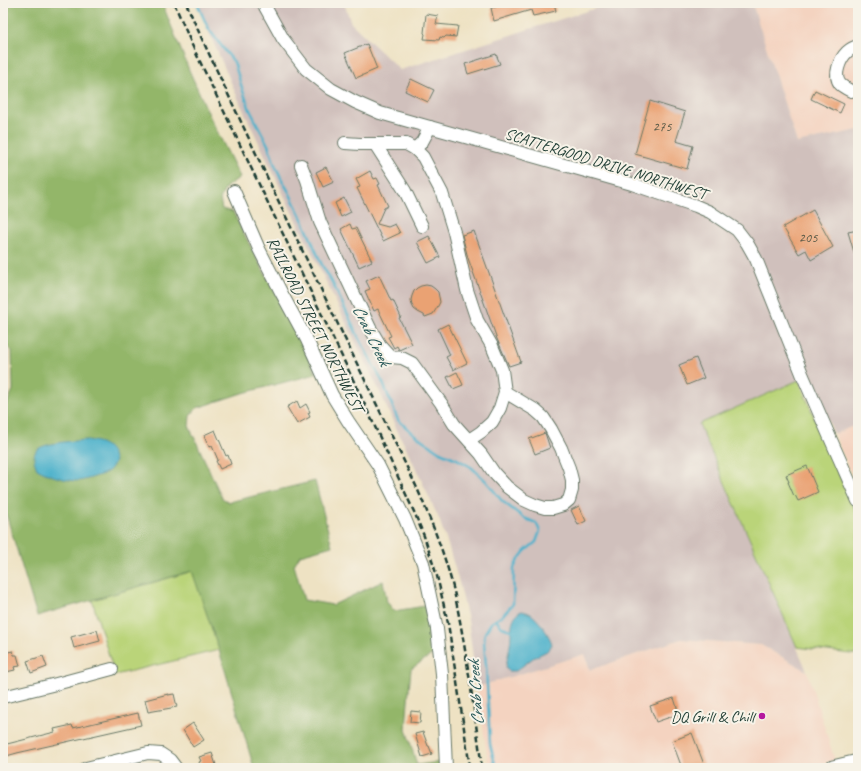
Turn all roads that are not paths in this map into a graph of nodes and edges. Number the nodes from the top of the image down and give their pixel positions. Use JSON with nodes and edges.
{"nodes":[{"id":1,"x":263,"y":3,"type":"edge"},
{"id":2,"x":858,"y":46,"type":"edge"},
{"id":3,"x":851,"y":91,"type":"dead end"},
{"id":4,"x":430,"y":127,"type":"junction"},
{"id":5,"x":345,"y":143,"type":"dead end"},
{"id":6,"x":375,"y":144,"type":"junction"},
{"id":7,"x":416,"y":148,"type":"junction"},
{"id":8,"x":301,"y":165,"type":"dead end"},
{"id":9,"x":234,"y":190,"type":"dead end"},
{"id":10,"x":422,"y":226,"type":"dead end"},
{"id":11,"x":505,"y":392,"type":"junction"},
{"id":12,"x":468,"y":440,"type":"junction"},
{"id":13,"x":858,"y":501,"type":"edge"},
{"id":14,"x":112,"y":669,"type":"dead end"},
{"id":15,"x":3,"y":697,"type":"edge"},
{"id":16,"x":858,"y":762,"type":"edge"},
{"id":17,"x":839,"y":767,"type":"edge"},
{"id":18,"x":86,"y":768,"type":"edge"},
{"id":19,"x":176,"y":768,"type":"edge"},
{"id":20,"x":446,"y":768,"type":"edge"}],
"edges":[{"from":1,"to":4,"type":"street","name":"SCATTERGOOD DRIVE NORTHWEST"},
{"from":2,"to":3,"type":"street"},
{"from":4,"to":7,"type":"street"},
{"from":4,"to":13,"type":"street","name":"SCATTERGOOD DRIVE NORTHWEST"},
{"from":5,"to":6,"type":"street"},
{"from":6,"to":7,"type":"street"},
{"from":6,"to":10,"type":"street"},
{"from":7,"to":11,"type":"street"},
{"from":8,"to":12,"type":"street"},
{"from":9,"to":20,"type":"street","name":"RAILROAD STREET NORTHWEST"},
{"from":11,"to":12,"type":"street"},
{"from":11,"to":12,"type":"street"},
{"from":14,"to":15,"type":"street"},
{"from":16,"to":17,"type":"main road"},
{"from":18,"to":19,"type":"street"}]}
